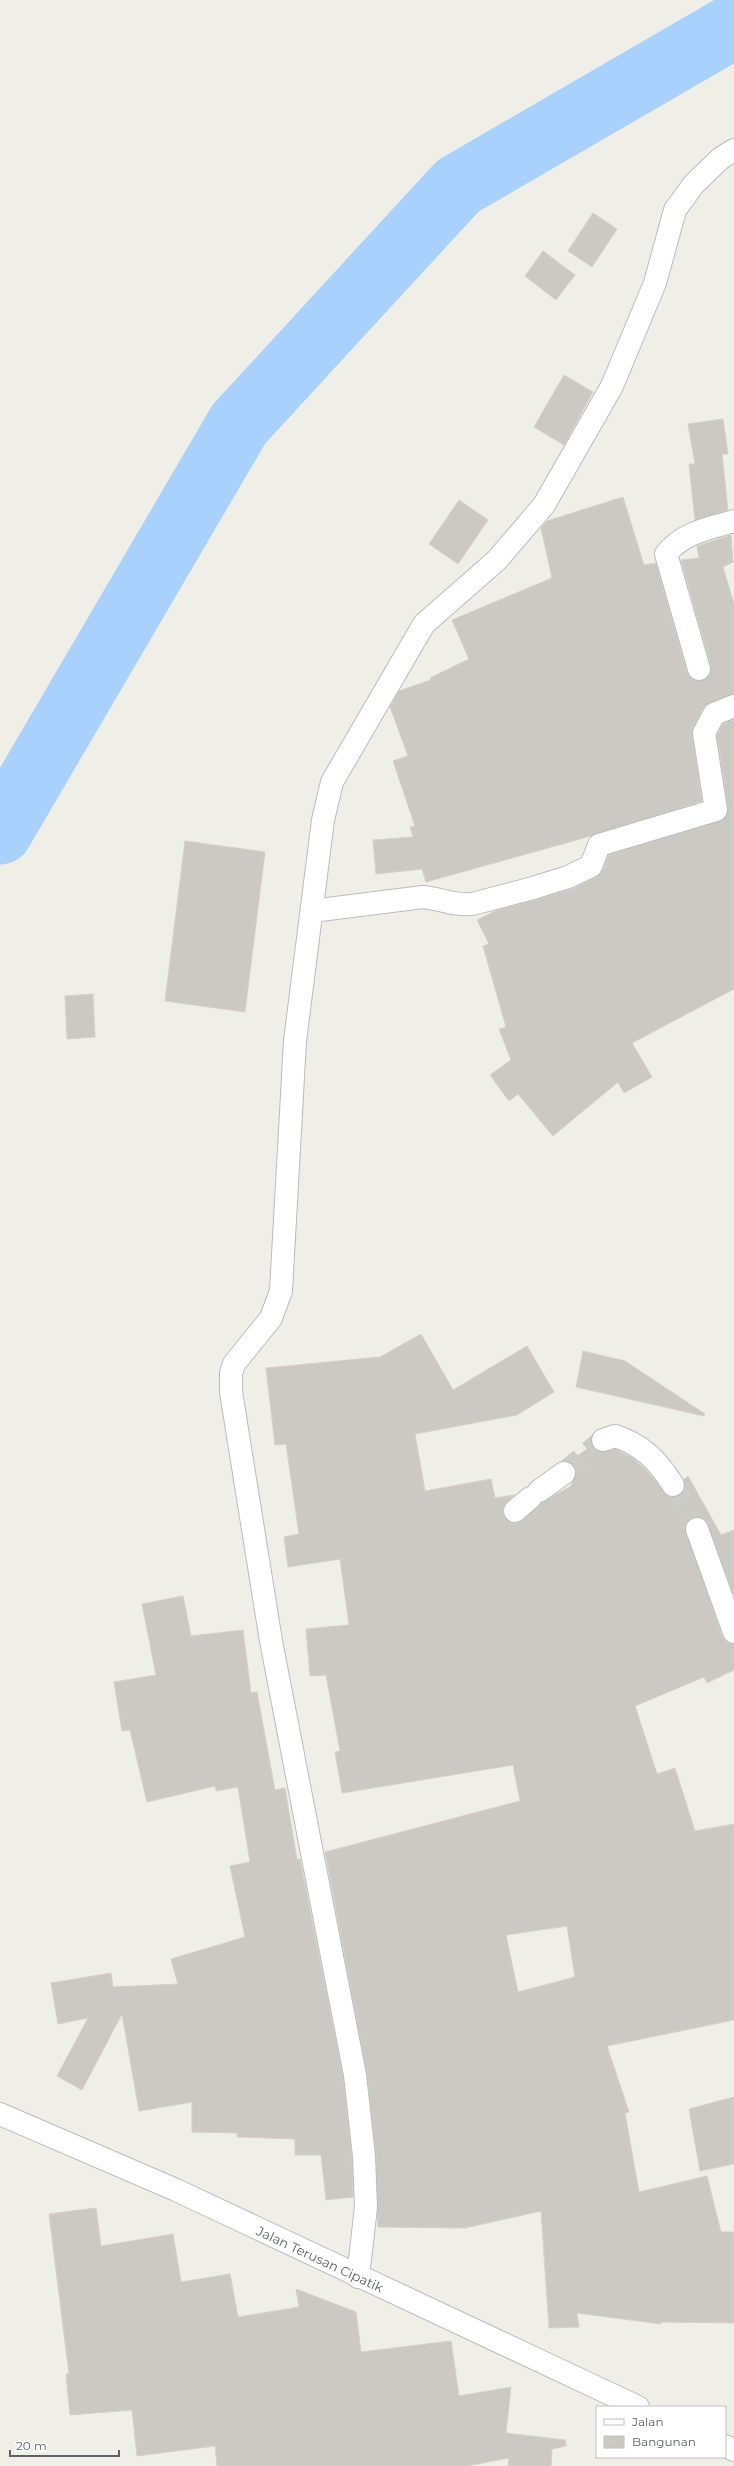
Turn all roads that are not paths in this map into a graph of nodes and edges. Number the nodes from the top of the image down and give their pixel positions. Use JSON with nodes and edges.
{"nodes":[{"id":1,"x":734,"y":150,"type":"edge"},
{"id":2,"x":734,"y":521,"type":"edge"},
{"id":3,"x":699,"y":669,"type":"dead end"},
{"id":4,"x":734,"y":706,"type":"edge"},
{"id":5,"x":312,"y":911,"type":"junction"},
{"id":6,"x":603,"y":1440,"type":"tunnel mouth"},
{"id":7,"x":564,"y":1473,"type":"tunnel mouth"},
{"id":8,"x":673,"y":1485,"type":"tunnel mouth"},
{"id":9,"x":528,"y":1500,"type":"dead end"},
{"id":10,"x":697,"y":1529,"type":"tunnel mouth"},
{"id":11,"x":734,"y":1632,"type":"edge"},
{"id":12,"x":0,"y":2114,"type":"edge"},
{"id":13,"x":358,"y":2277,"type":"junction"},
{"id":14,"x":636,"y":2406,"type":"edge"}],
"edges":[{"from":1,"to":5,"type":"street"},
{"from":2,"to":3,"type":"street"},
{"from":4,"to":5,"type":"street"},
{"from":5,"to":13,"type":"street"},
{"from":6,"to":8,"type":"street"},
{"from":7,"to":9,"type":"street"},
{"from":10,"to":11,"type":"street"},
{"from":12,"to":13,"type":"street","name":"Jalan Terusan Cipatik"},
{"from":13,"to":14,"type":"street","name":"Jalan Terusan Cipatik"}]}
